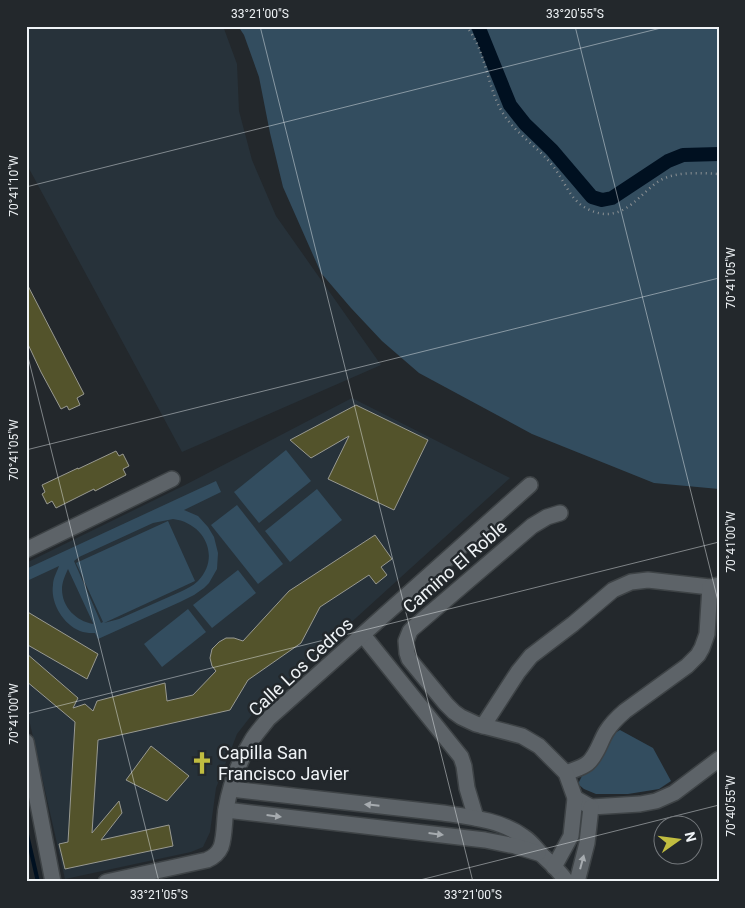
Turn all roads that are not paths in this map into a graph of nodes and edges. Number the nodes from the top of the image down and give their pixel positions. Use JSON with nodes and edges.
{"nodes":[{"id":1,"x":172,"y":479,"type":"dead end"},
{"id":2,"x":530,"y":486,"type":"dead end"},
{"id":3,"x":560,"y":512,"type":"dead end"},
{"id":4,"x":26,"y":550,"type":"edge"},
{"id":5,"x":714,"y":586,"type":"edge"},
{"id":6,"x":363,"y":635,"type":"junction"},
{"id":7,"x":483,"y":726,"type":"junction"},
{"id":8,"x":26,"y":742,"type":"edge"},
{"id":9,"x":719,"y":759,"type":"edge"},
{"id":10,"x":566,"y":773,"type":"junction"},
{"id":11,"x":231,"y":789,"type":"junction"},
{"id":12,"x":575,"y":798,"type":"junction"},
{"id":13,"x":591,"y":807,"type":"junction"},
{"id":14,"x":226,"y":810,"type":"junction"},
{"id":15,"x":483,"y":819,"type":"junction"},
{"id":16,"x":485,"y":840,"type":"junction"},
{"id":17,"x":542,"y":854,"type":"junction"},
{"id":18,"x":554,"y":867,"type":"junction"},
{"id":19,"x":54,"y":882,"type":"edge"},
{"id":20,"x":106,"y":882,"type":"edge"},
{"id":21,"x":567,"y":882,"type":"edge"},
{"id":22,"x":577,"y":882,"type":"edge"}],
"edges":[{"from":1,"to":4,"type":"street"},
{"from":2,"to":6,"type":"street","name":"Calle Los Cedros"},
{"from":3,"to":7,"type":"street","name":"Camino El Roble"},
{"from":5,"to":7,"type":"street"},
{"from":5,"to":10,"type":"street"},
{"from":6,"to":11,"type":"street","name":"Calle Los Cedros"},
{"from":6,"to":15,"type":"street"},
{"from":7,"to":10,"type":"street"},
{"from":8,"to":19,"type":"street"},
{"from":9,"to":13,"type":"street"},
{"from":10,"to":12,"type":"street"},
{"from":11,"to":14,"type":"street","name":"Calle Los Cedros"},
{"from":15,"to":11,"type":"street","one_way":true},
{"from":12,"to":13,"type":"street"},
{"from":12,"to":18,"type":"street"},
{"from":22,"to":13,"type":"street","one_way":true},
{"from":14,"to":16,"type":"street","one_way":true},
{"from":14,"to":20,"type":"street","name":"Calle Los Cedros"},
{"from":15,"to":16,"type":"street"},
{"from":15,"to":17,"type":"street"},
{"from":16,"to":17,"type":"street"},
{"from":17,"to":18,"type":"street"},
{"from":18,"to":21,"type":"street"}]}
